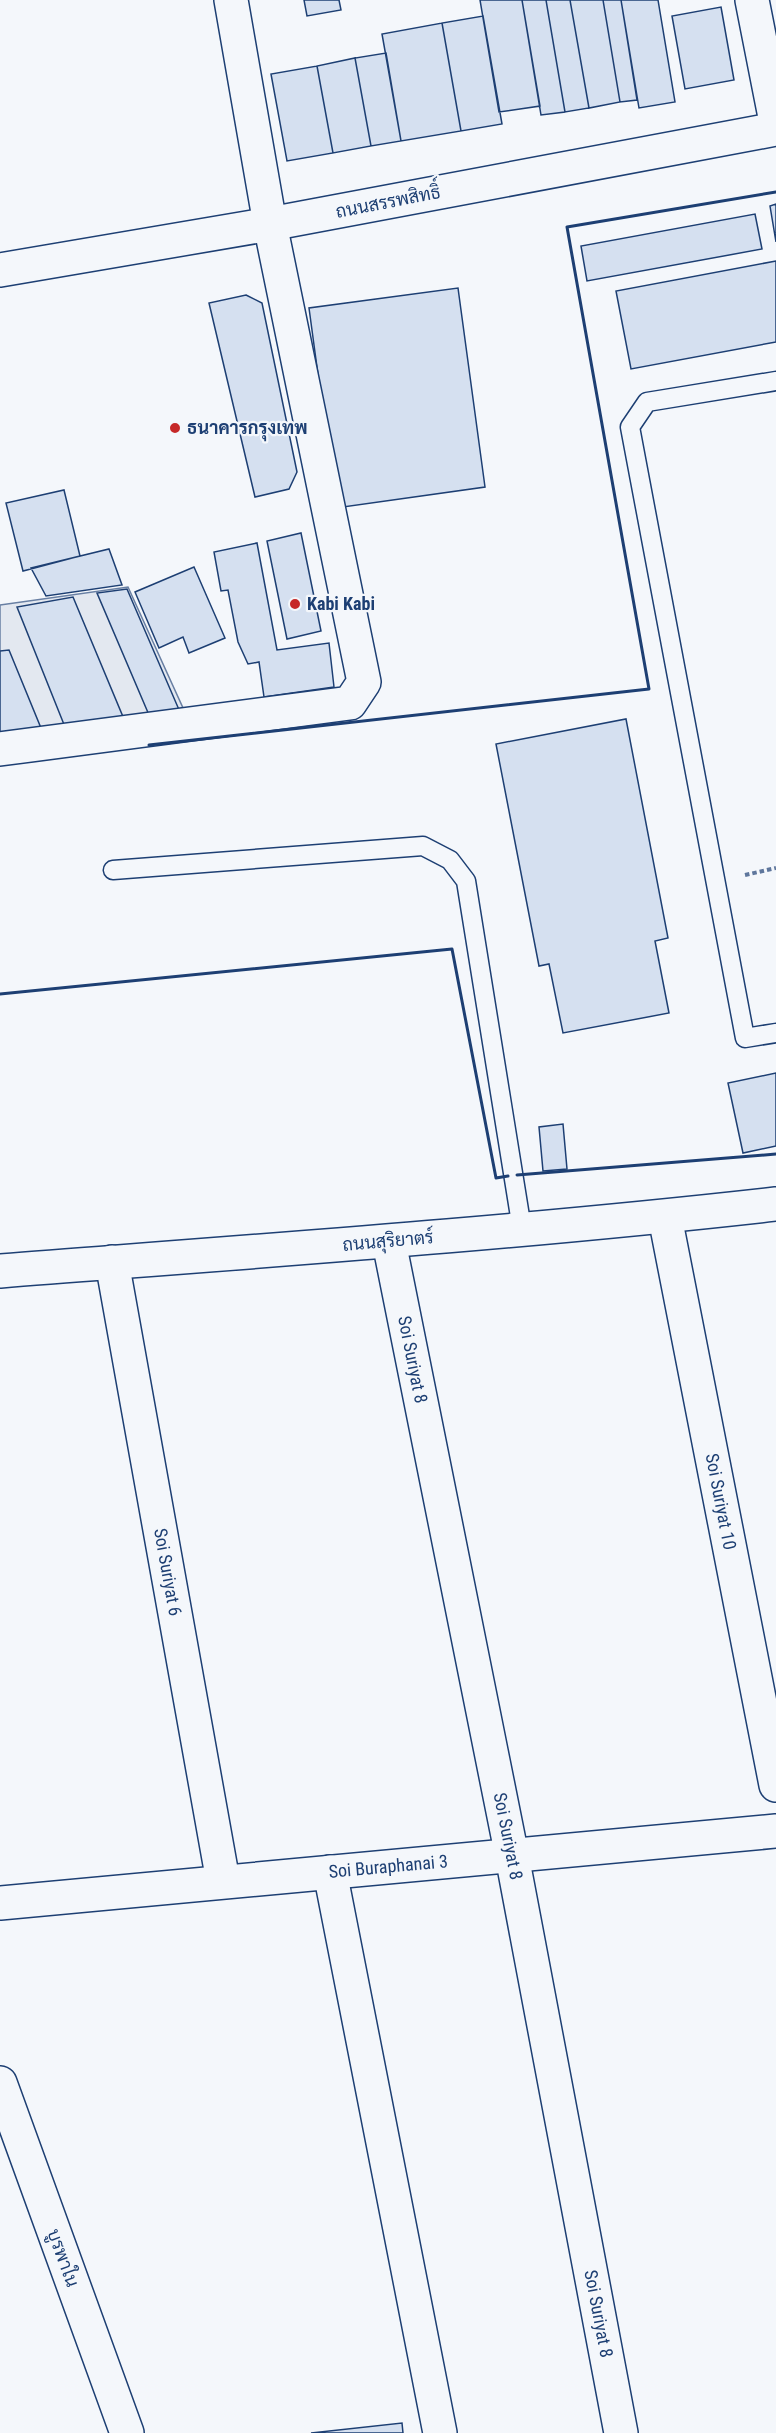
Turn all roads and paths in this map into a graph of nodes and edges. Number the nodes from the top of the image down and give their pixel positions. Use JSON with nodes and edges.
{"nodes":[{"id":1,"x":231,"y":0,"type":"edge"},
{"id":2,"x":752,"y":0,"type":"edge"},
{"id":3,"x":776,"y":122,"type":"edge"},
{"id":4,"x":776,"y":129,"type":"edge"},
{"id":5,"x":270,"y":224,"type":"junction"},
{"id":6,"x":0,"y":270,"type":"edge"},
{"id":7,"x":776,"y":381,"type":"edge"},
{"id":8,"x":0,"y":749,"type":"edge"},
{"id":9,"x":113,"y":870,"type":"dead end"},
{"id":10,"x":776,"y":1033,"type":"edge"},
{"id":11,"x":776,"y":1204,"type":"edge"},
{"id":12,"x":665,"y":1217,"type":"junction"},
{"id":13,"x":522,"y":1229,"type":"junction"},
{"id":14,"x":389,"y":1242,"type":"junction"},
{"id":15,"x":112,"y":1262,"type":"junction"},
{"id":16,"x":0,"y":1271,"type":"edge"},
{"id":17,"x":776,"y":1785,"type":"edge"},
{"id":18,"x":776,"y":1831,"type":"edge"},
{"id":19,"x":512,"y":1856,"type":"junction"},
{"id":20,"x":330,"y":1872,"type":"junction"},
{"id":21,"x":223,"y":1881,"type":"junction"},
{"id":22,"x":0,"y":1903,"type":"edge"},
{"id":23,"x":0,"y":2083,"type":"edge"},
{"id":24,"x":127,"y":2433,"type":"edge"},
{"id":25,"x":440,"y":2433,"type":"edge"},
{"id":26,"x":621,"y":2433,"type":"edge"}],
"edges":[{"from":1,"to":5,"type":"street"},
{"from":2,"to":3,"type":"street"},
{"from":4,"to":5,"type":"street","name":"ถนนสรรพสิทธิ์"},
{"from":5,"to":6,"type":"street","name":"ถนนสรรพสิทธิ์"},
{"from":5,"to":8,"type":"street"},
{"from":7,"to":10,"type":"lane"},
{"from":9,"to":13,"type":"lane"},
{"from":11,"to":12,"type":"street","name":"ถนนสุริยาตร์"},
{"from":12,"to":13,"type":"street","name":"ถนนสุริยาตร์"},
{"from":12,"to":17,"type":"street","name":"Soi Suriyat 10"},
{"from":13,"to":14,"type":"street","name":"ถนนสุริยาตร์"},
{"from":14,"to":15,"type":"street","name":"ถนนสุริยาตร์"},
{"from":14,"to":19,"type":"street","name":"Soi Suriyat 8"},
{"from":15,"to":16,"type":"street","name":"ถนนสุริยาตร์"},
{"from":15,"to":21,"type":"street","name":"Soi Suriyat 6"},
{"from":18,"to":19,"type":"street","name":"Soi Buraphanai 3"},
{"from":19,"to":20,"type":"street","name":"Soi Buraphanai 3"},
{"from":19,"to":26,"type":"street","name":"Soi Suriyat 8"},
{"from":20,"to":21,"type":"street","name":"Soi Buraphanai 3"},
{"from":20,"to":25,"type":"street"},
{"from":21,"to":22,"type":"street","name":"Soi Buraphanai 3"},
{"from":23,"to":24,"type":"street","name":"บูรพาใน"}]}
